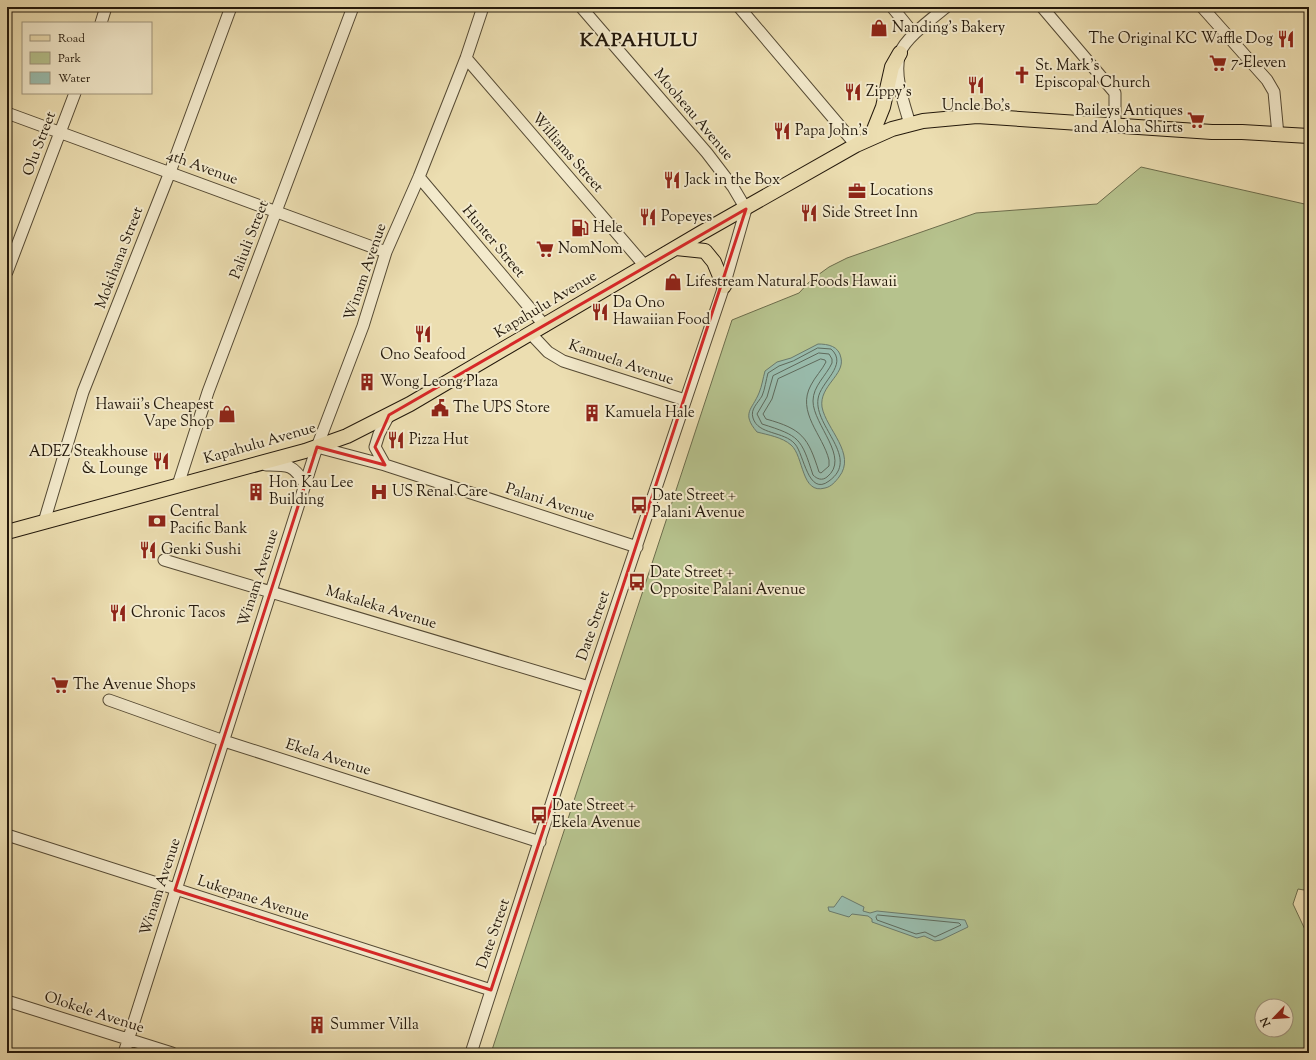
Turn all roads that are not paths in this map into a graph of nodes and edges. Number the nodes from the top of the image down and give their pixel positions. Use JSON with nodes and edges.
{"nodes":[{"id":1,"x":106,"y":7,"type":"edge"},
{"id":2,"x":231,"y":7,"type":"edge"},
{"id":3,"x":353,"y":7,"type":"edge"},
{"id":4,"x":483,"y":7,"type":"edge"},
{"id":5,"x":581,"y":7,"type":"edge"},
{"id":6,"x":739,"y":7,"type":"edge"},
{"id":7,"x":892,"y":7,"type":"edge"},
{"id":8,"x":946,"y":7,"type":"edge"},
{"id":9,"x":1042,"y":7,"type":"edge"},
{"id":10,"x":1202,"y":7,"type":"edge"},
{"id":11,"x":101,"y":22,"type":"edge"},
{"id":12,"x":914,"y":34,"type":"junction"},
{"id":13,"x":900,"y":53,"type":"junction"},
{"id":14,"x":466,"y":58,"type":"junction"},
{"id":15,"x":75,"y":94,"type":"edge"},
{"id":16,"x":7,"y":113,"type":"edge"},
{"id":17,"x":910,"y":124,"type":"junction"},
{"id":18,"x":1115,"y":125,"type":"junction"},
{"id":19,"x":60,"y":134,"type":"junction"},
{"id":20,"x":1278,"y":135,"type":"junction"},
{"id":21,"x":1309,"y":136,"type":"edge"},
{"id":22,"x":871,"y":137,"type":"junction"},
{"id":23,"x":856,"y":145,"type":"junction"},
{"id":24,"x":170,"y":172,"type":"junction"},
{"id":25,"x":419,"y":177,"type":"junction"},
{"id":26,"x":746,"y":209,"type":"junction"},
{"id":27,"x":277,"y":212,"type":"junction"},
{"id":28,"x":676,"y":248,"type":"junction"},
{"id":29,"x":386,"y":252,"type":"junction"},
{"id":30,"x":645,"y":266,"type":"junction"},
{"id":31,"x":7,"y":272,"type":"edge"},
{"id":32,"x":724,"y":286,"type":"junction"},
{"id":33,"x":545,"y":326,"type":"junction"},
{"id":34,"x":531,"y":334,"type":"junction"},
{"id":35,"x":685,"y":400,"type":"junction"},
{"id":36,"x":389,"y":416,"type":"junction"},
{"id":37,"x":317,"y":447,"type":"junction"},
{"id":38,"x":251,"y":465,"type":"junction"},
{"id":39,"x":385,"y":466,"type":"junction"},
{"id":40,"x":305,"y":484,"type":"junction"},
{"id":41,"x":178,"y":485,"type":"junction"},
{"id":42,"x":44,"y":522,"type":"junction"},
{"id":43,"x":7,"y":532,"type":"edge"},
{"id":44,"x":637,"y":547,"type":"junction"},
{"id":45,"x":164,"y":560,"type":"dead end"},
{"id":46,"x":270,"y":591,"type":"junction"},
{"id":47,"x":589,"y":687,"type":"junction"},
{"id":48,"x":109,"y":700,"type":"dead end"},
{"id":49,"x":224,"y":741,"type":"junction"},
{"id":50,"x":7,"y":835,"type":"edge"},
{"id":51,"x":540,"y":842,"type":"junction"},
{"id":52,"x":175,"y":890,"type":"junction"},
{"id":53,"x":491,"y":990,"type":"junction"},
{"id":54,"x":7,"y":1001,"type":"edge"},
{"id":55,"x":128,"y":1039,"type":"junction"},
{"id":56,"x":124,"y":1053,"type":"edge"},
{"id":57,"x":172,"y":1053,"type":"edge"},
{"id":58,"x":471,"y":1053,"type":"edge"}],
"edges":[{"from":1,"to":11,"type":"street"},
{"from":2,"to":24,"type":"street","name":"Mokihana Street"},
{"from":3,"to":27,"type":"street","name":"Paliuli Street"},
{"from":4,"to":14,"type":"street","name":"Winam Avenue"},
{"from":5,"to":26,"type":"street","name":"Mooheau Avenue"},
{"from":6,"to":23,"type":"street"},
{"from":7,"to":12,"type":"street"},
{"from":8,"to":12,"type":"street"},
{"from":9,"to":18,"type":"street"},
{"from":10,"to":20,"type":"street"},
{"from":12,"to":13,"type":"street"},
{"from":13,"to":17,"type":"street"},
{"from":13,"to":22,"type":"main road"},
{"from":14,"to":25,"type":"street","name":"Winam Avenue"},
{"from":14,"to":30,"type":"street","name":"Williams Street"},
{"from":15,"to":19,"type":"street","name":"Olu Street"},
{"from":16,"to":19,"type":"street","name":"4th Avenue"},
{"from":17,"to":18,"type":"main road","name":"Kapahulu Avenue"},
{"from":17,"to":22,"type":"main road","name":"Kapahulu Avenue"},
{"from":18,"to":20,"type":"main road","name":"Kapahulu Avenue"},
{"from":19,"to":24,"type":"street","name":"4th Avenue"},
{"from":19,"to":31,"type":"street","name":"Olu Street"},
{"from":20,"to":21,"type":"main road","name":"Kapahulu Avenue"},
{"from":22,"to":23,"type":"main road","name":"Kapahulu Avenue"},
{"from":23,"to":26,"type":"main road","name":"Kapahulu Avenue"},
{"from":24,"to":27,"type":"street","name":"4th Avenue"},
{"from":24,"to":42,"type":"street","name":"Mokihana Street"},
{"from":25,"to":29,"type":"street","name":"Winam Avenue"},
{"from":25,"to":33,"type":"street","name":"Hunter Street"},
{"from":26,"to":28,"type":"main road","name":"Kapahulu Avenue"},
{"from":26,"to":32,"type":"street","name":"Date Street"},
{"from":27,"to":29,"type":"street","name":"4th Avenue"},
{"from":27,"to":41,"type":"street","name":"Paliuli Street"},
{"from":28,"to":30,"type":"main road","name":"Kapahulu Avenue"},
{"from":28,"to":32,"type":"main road"},
{"from":29,"to":37,"type":"street","name":"Winam Avenue"},
{"from":30,"to":33,"type":"main road","name":"Kapahulu Avenue"},
{"from":32,"to":35,"type":"street","name":"Date Street"},
{"from":33,"to":34,"type":"main road","name":"Kapahulu Avenue"},
{"from":34,"to":35,"type":"street","name":"Kamuela Avenue"},
{"from":34,"to":36,"type":"main road","name":"Kapahulu Avenue"},
{"from":35,"to":44,"type":"street","name":"Date Street"},
{"from":36,"to":37,"type":"main road","name":"Kapahulu Avenue"},
{"from":36,"to":39,"type":"street"},
{"from":37,"to":38,"type":"main road","name":"Kapahulu Avenue"},
{"from":37,"to":39,"type":"street","name":"Palani Avenue"},
{"from":37,"to":40,"type":"street","name":"Winam Avenue"},
{"from":38,"to":40,"type":"street"},
{"from":38,"to":41,"type":"main road","name":"Kapahulu Avenue"},
{"from":39,"to":44,"type":"street","name":"Palani Avenue"},
{"from":40,"to":46,"type":"street","name":"Winam Avenue"},
{"from":41,"to":42,"type":"main road","name":"Kapahulu Avenue"},
{"from":42,"to":43,"type":"main road","name":"Kapahulu Avenue"},
{"from":44,"to":47,"type":"street","name":"Date Street"},
{"from":45,"to":46,"type":"street","name":"Makaleka Avenue"},
{"from":46,"to":47,"type":"street","name":"Makaleka Avenue"},
{"from":46,"to":49,"type":"street","name":"Winam Avenue"},
{"from":47,"to":51,"type":"street","name":"Date Street"},
{"from":48,"to":49,"type":"street","name":"Ekela Avenue"},
{"from":49,"to":51,"type":"street","name":"Ekela Avenue"},
{"from":49,"to":52,"type":"street","name":"Winam Avenue"},
{"from":50,"to":52,"type":"street","name":"Lukepane Avenue"},
{"from":51,"to":53,"type":"street","name":"Date Street"},
{"from":52,"to":53,"type":"street","name":"Lukepane Avenue"},
{"from":52,"to":55,"type":"street","name":"Winam Avenue"},
{"from":53,"to":58,"type":"street","name":"Date Street"},
{"from":54,"to":55,"type":"street","name":"Olokele Avenue"},
{"from":55,"to":56,"type":"street","name":"Winam Avenue"},
{"from":55,"to":57,"type":"street","name":"Olokele Avenue"}]}
